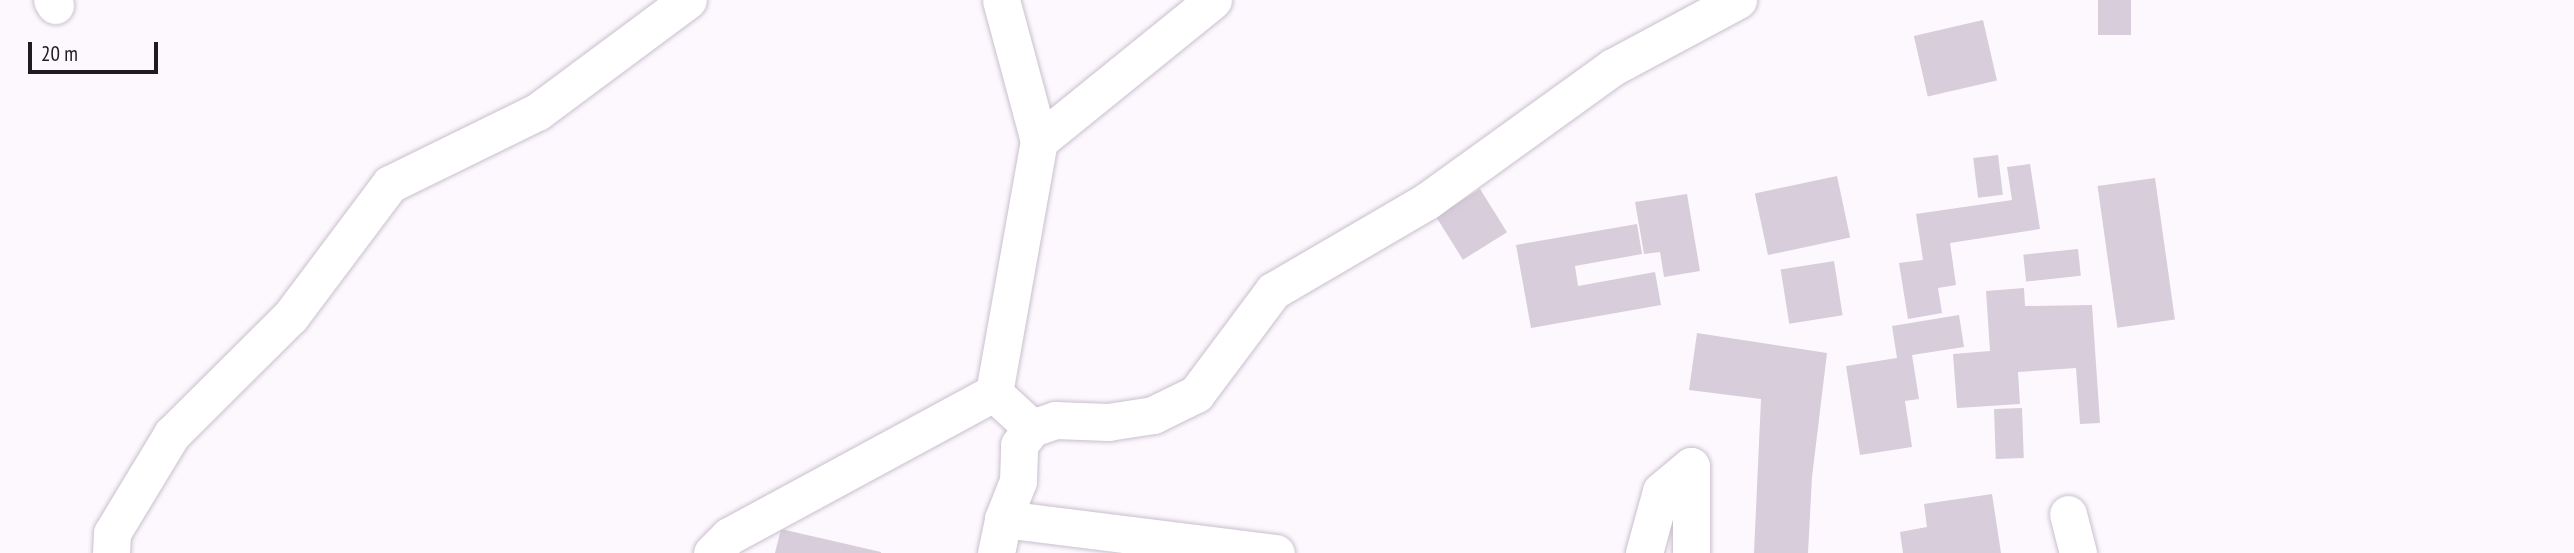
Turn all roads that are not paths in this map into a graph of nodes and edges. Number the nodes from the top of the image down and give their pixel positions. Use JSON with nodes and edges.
{"nodes":[{"id":1,"x":688,"y":0,"type":"edge"},
{"id":2,"x":1001,"y":0,"type":"edge"},
{"id":3,"x":1213,"y":0,"type":"edge"},
{"id":4,"x":1738,"y":0,"type":"edge"},
{"id":5,"x":1039,"y":141,"type":"junction"},
{"id":6,"x":995,"y":393,"type":"junction"},
{"id":7,"x":1032,"y":428,"type":"junction"},
{"id":8,"x":2068,"y":514,"type":"dead end"},
{"id":9,"x":1000,"y":536,"type":"edge"},
{"id":10,"x":111,"y":553,"type":"edge"},
{"id":11,"x":712,"y":553,"type":"edge"},
{"id":12,"x":1276,"y":553,"type":"edge"},
{"id":13,"x":1644,"y":553,"type":"edge"},
{"id":14,"x":1691,"y":553,"type":"edge"},
{"id":15,"x":2078,"y":553,"type":"edge"}],
"edges":[{"from":1,"to":10,"type":"street"},
{"from":2,"to":5,"type":"street"},
{"from":3,"to":5,"type":"street"},
{"from":4,"to":7,"type":"street"},
{"from":5,"to":6,"type":"street"},
{"from":6,"to":7,"type":"street"},
{"from":6,"to":11,"type":"street"},
{"from":7,"to":9,"type":"street"},
{"from":8,"to":15,"type":"street"},
{"from":9,"to":12,"type":"street"},
{"from":13,"to":14,"type":"street"}]}
